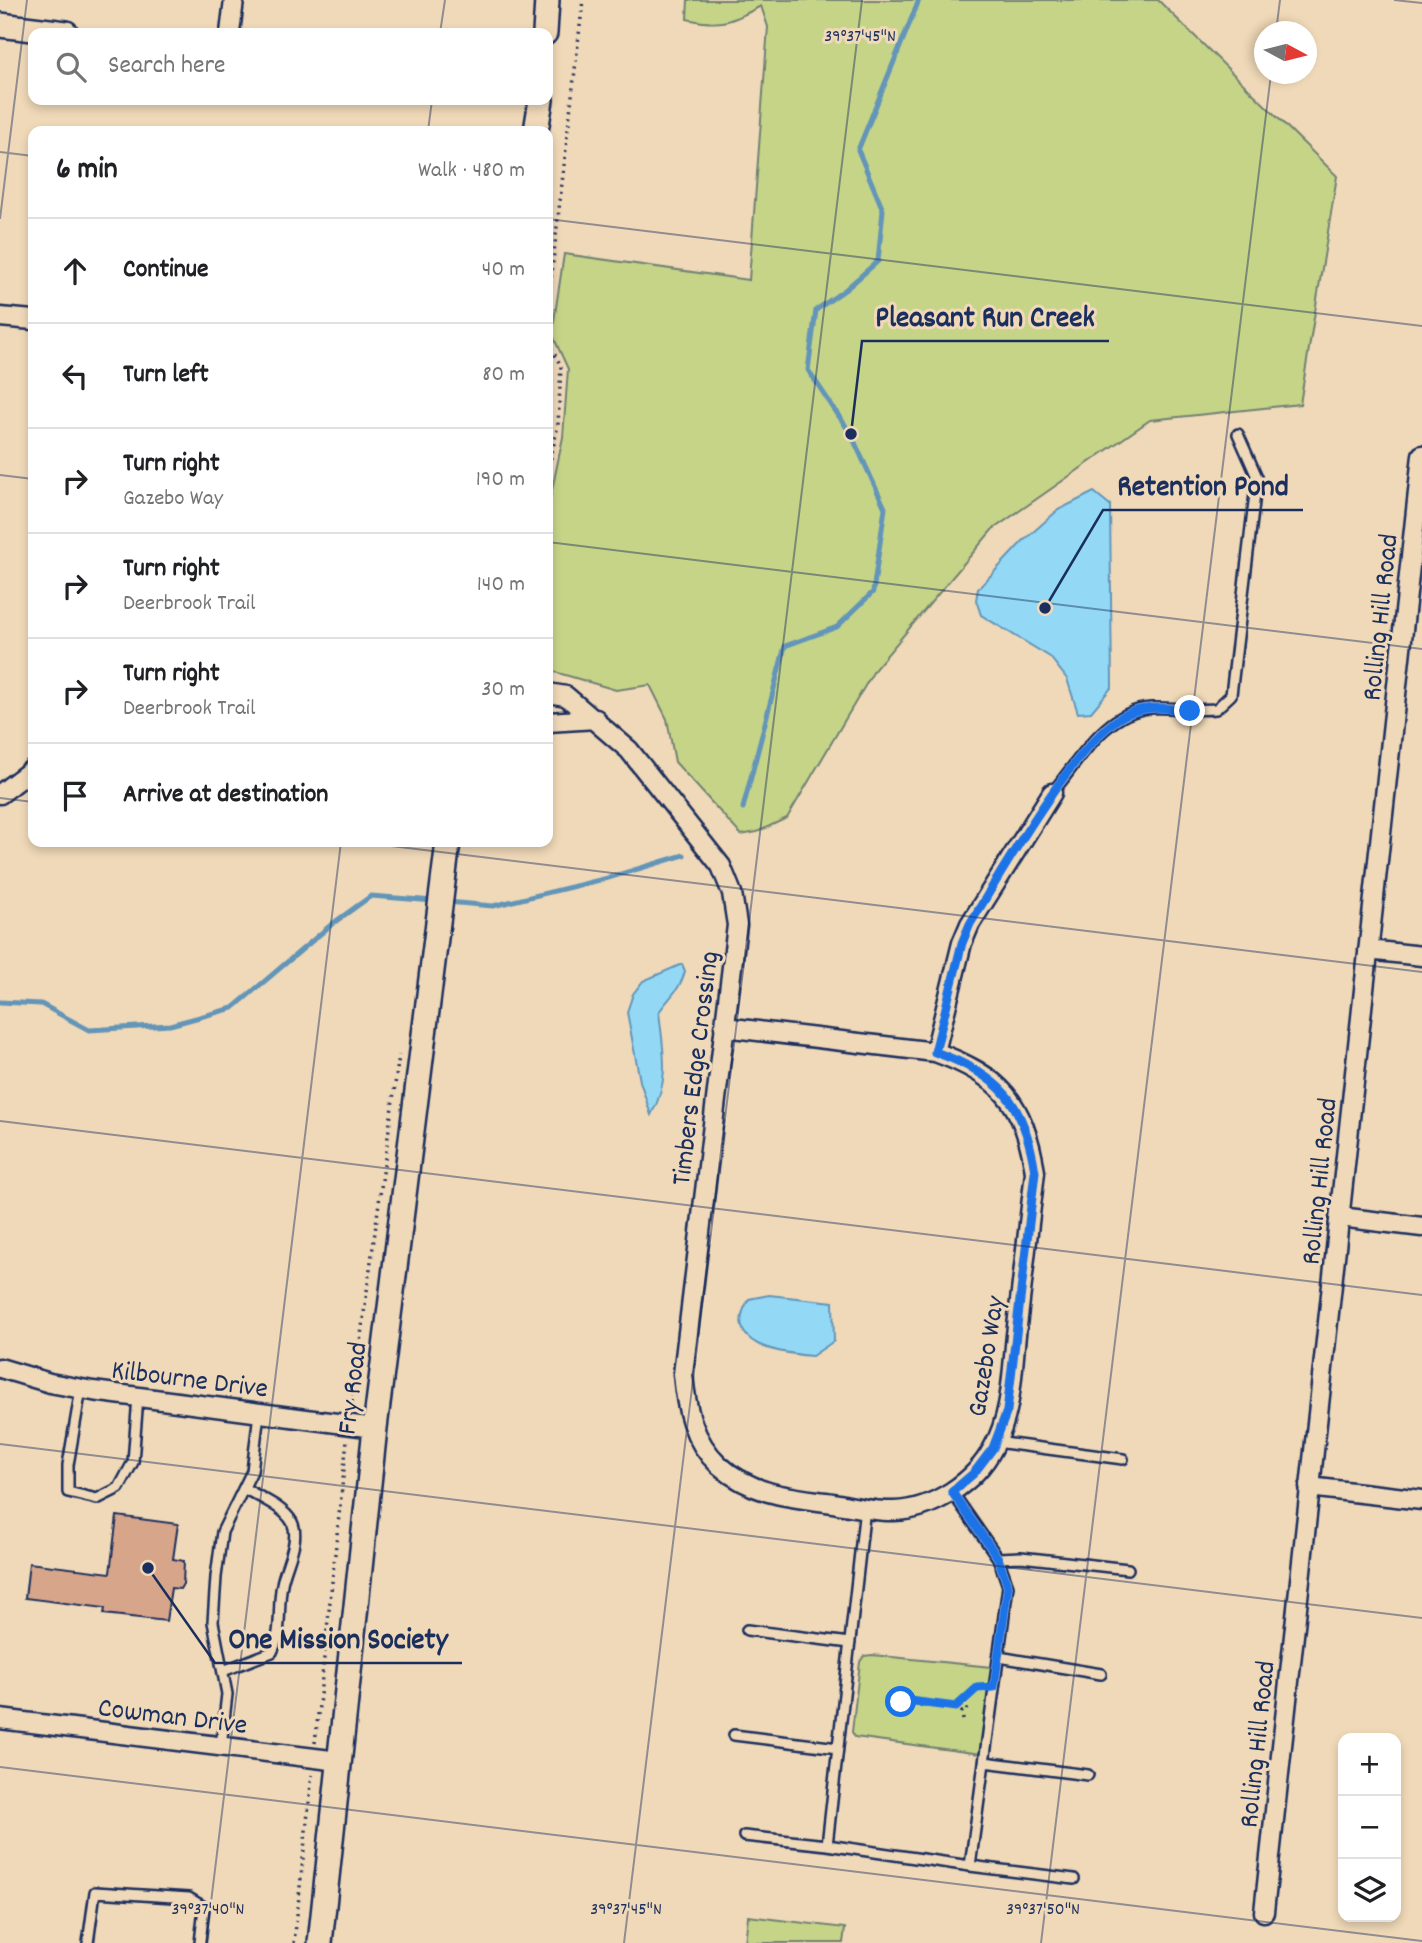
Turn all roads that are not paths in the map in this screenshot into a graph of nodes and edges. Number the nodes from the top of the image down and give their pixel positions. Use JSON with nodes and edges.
{"nodes":[{"id":1,"x":234,"y":0,"type":"edge"},
{"id":2,"x":547,"y":0,"type":"edge"},
{"id":3,"x":0,"y":25,"type":"edge"},
{"id":4,"x":28,"y":28,"type":"edge"},
{"id":5,"x":231,"y":28,"type":"edge"},
{"id":6,"x":545,"y":28,"type":"edge"},
{"id":7,"x":540,"y":105,"type":"edge"},
{"id":8,"x":537,"y":126,"type":"edge"},
{"id":9,"x":0,"y":317,"type":"edge"},
{"id":10,"x":28,"y":320,"type":"edge"},
{"id":11,"x":1238,"y":435,"type":"dead end"},
{"id":12,"x":1422,"y":455,"type":"edge"},
{"id":13,"x":553,"y":694,"type":"edge"},
{"id":14,"x":596,"y":719,"type":"junction"},
{"id":15,"x":553,"y":722,"type":"edge"},
{"id":16,"x":28,"y":773,"type":"edge"},
{"id":17,"x":1052,"y":793,"type":"joint"},
{"id":18,"x":0,"y":794,"type":"edge"},
{"id":19,"x":447,"y":847,"type":"edge"},
{"id":20,"x":1368,"y":950,"type":"junction"},
{"id":21,"x":1422,"y":956,"type":"edge"},
{"id":22,"x":724,"y":1027,"type":"junction"},
{"id":23,"x":935,"y":1052,"type":"junction"},
{"id":24,"x":1339,"y":1217,"type":"junction"},
{"id":25,"x":1422,"y":1227,"type":"edge"},
{"id":26,"x":0,"y":1368,"type":"edge"},
{"id":27,"x":81,"y":1389,"type":"junction"},
{"id":28,"x":138,"y":1397,"type":"junction"},
{"id":29,"x":259,"y":1413,"type":"junction"},
{"id":30,"x":375,"y":1428,"type":"junction"},
{"id":31,"x":996,"y":1442,"type":"junction"},
{"id":32,"x":1123,"y":1459,"type":"dead end"},
{"id":33,"x":717,"y":1463,"type":"joint"},
{"id":34,"x":1309,"y":1487,"type":"junction"},
{"id":35,"x":244,"y":1488,"type":"junction"},
{"id":36,"x":952,"y":1492,"type":"junction"},
{"id":37,"x":1422,"y":1500,"type":"edge"},
{"id":38,"x":864,"y":1508,"type":"junction"},
{"id":39,"x":998,"y":1558,"type":"junction"},
{"id":40,"x":1128,"y":1569,"type":"dead end"},
{"id":41,"x":747,"y":1630,"type":"dead end"},
{"id":42,"x":850,"y":1643,"type":"junction"},
{"id":43,"x":999,"y":1657,"type":"junction"},
{"id":44,"x":223,"y":1671,"type":"junction"},
{"id":45,"x":1101,"y":1674,"type":"dead end"},
{"id":46,"x":0,"y":1719,"type":"edge"},
{"id":47,"x":734,"y":1735,"type":"dead end"},
{"id":48,"x":221,"y":1746,"type":"junction"},
{"id":49,"x":838,"y":1748,"type":"junction"},
{"id":50,"x":338,"y":1761,"type":"junction"},
{"id":51,"x":984,"y":1762,"type":"junction"},
{"id":52,"x":1088,"y":1775,"type":"dead end"},
{"id":53,"x":744,"y":1836,"type":"dead end"},
{"id":54,"x":827,"y":1845,"type":"junction"},
{"id":55,"x":970,"y":1866,"type":"junction"},
{"id":56,"x":1074,"y":1878,"type":"dead end"},
{"id":57,"x":1264,"y":1912,"type":"dead end"},
{"id":58,"x":88,"y":1943,"type":"edge"},
{"id":59,"x":200,"y":1943,"type":"edge"},
{"id":60,"x":320,"y":1943,"type":"edge"}],
"edges":[{"from":1,"to":5,"type":"street"},
{"from":2,"to":6,"type":"street"},
{"from":3,"to":4,"type":"street"},
{"from":7,"to":8,"type":"street"},
{"from":9,"to":10,"type":"street"},
{"from":11,"to":17,"type":"lane"},
{"from":12,"to":20,"type":"street","name":"Rolling Hill Road"},
{"from":13,"to":14,"type":"street","name":"Timbers Edge Crossing"},
{"from":14,"to":15,"type":"street"},
{"from":14,"to":22,"type":"street","name":"Timbers Edge Crossing"},
{"from":16,"to":18,"type":"street"},
{"from":17,"to":23,"type":"street"},
{"from":19,"to":30,"type":"street","name":"Fry Road"},
{"from":20,"to":21,"type":"street"},
{"from":20,"to":24,"type":"street","name":"Rolling Hill Road"},
{"from":22,"to":23,"type":"street","name":"Gazebo Way"},
{"from":22,"to":33,"type":"street","name":"Timbers Edge Crossing"},
{"from":23,"to":31,"type":"street","name":"Gazebo Way"},
{"from":24,"to":25,"type":"street"},
{"from":24,"to":34,"type":"street","name":"Rolling Hill Road"},
{"from":26,"to":27,"type":"street","name":"Kilbourne Drive"},
{"from":27,"to":28,"type":"street","name":"Kilbourne Drive"},
{"from":27,"to":28,"type":"lane"},
{"from":28,"to":29,"type":"street","name":"Kilbourne Drive"},
{"from":29,"to":30,"type":"street","name":"Kilbourne Drive"},
{"from":29,"to":35,"type":"lane"},
{"from":30,"to":50,"type":"street","name":"Fry Road"},
{"from":31,"to":32,"type":"lane"},
{"from":31,"to":36,"type":"street","name":"Gazebo Way"},
{"from":33,"to":38,"type":"street","name":"Gazebo Way"},
{"from":34,"to":37,"type":"street"},
{"from":34,"to":57,"type":"street","name":"Rolling Hill Road"},
{"from":35,"to":44,"type":"lane"},
{"from":35,"to":44,"type":"lane"},
{"from":36,"to":38,"type":"street","name":"Gazebo Way"},
{"from":36,"to":39,"type":"lane"},
{"from":38,"to":42,"type":"lane"},
{"from":39,"to":40,"type":"lane"},
{"from":39,"to":43,"type":"lane"},
{"from":41,"to":42,"type":"lane"},
{"from":42,"to":49,"type":"lane"},
{"from":43,"to":45,"type":"lane"},
{"from":43,"to":51,"type":"lane"},
{"from":44,"to":48,"type":"lane"},
{"from":46,"to":48,"type":"street","name":"Cowman Drive"},
{"from":47,"to":49,"type":"lane"},
{"from":48,"to":50,"type":"street","name":"Cowman Drive"},
{"from":49,"to":54,"type":"lane"},
{"from":50,"to":60,"type":"street","name":"Fry Road"},
{"from":51,"to":52,"type":"lane"},
{"from":51,"to":55,"type":"lane"},
{"from":53,"to":54,"type":"lane"},
{"from":54,"to":55,"type":"lane"},
{"from":55,"to":56,"type":"lane"},
{"from":58,"to":59,"type":"lane"}]}
